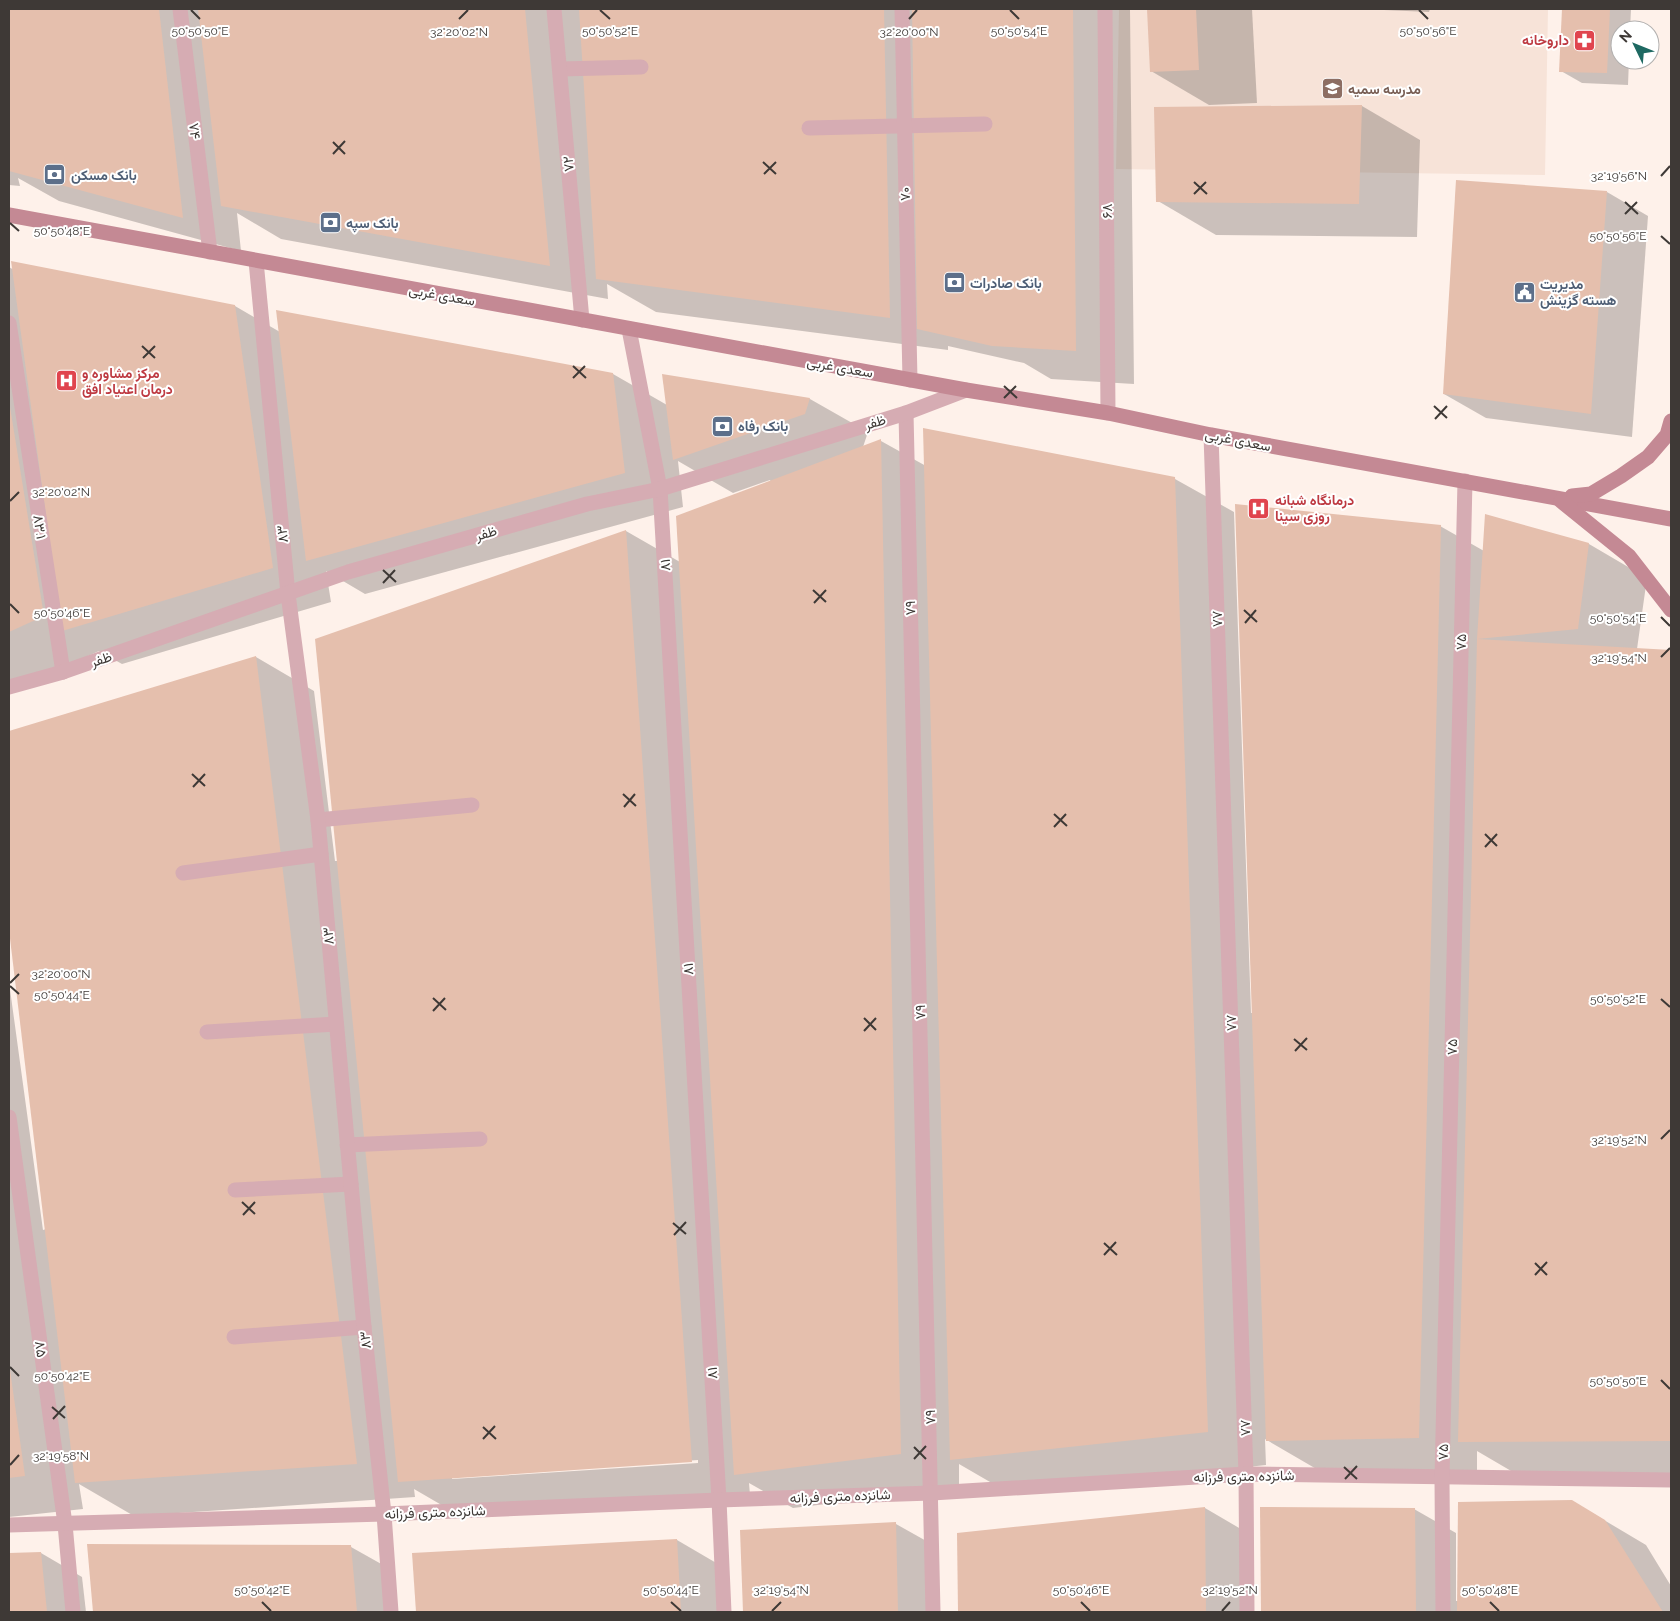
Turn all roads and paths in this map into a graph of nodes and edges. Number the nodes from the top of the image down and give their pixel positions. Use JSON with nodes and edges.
{"nodes":[{"id":1,"x":180,"y":9,"type":"edge"},
{"id":2,"x":554,"y":9,"type":"edge"},
{"id":3,"x":902,"y":9,"type":"edge"},
{"id":4,"x":1105,"y":9,"type":"edge"},
{"id":5,"x":641,"y":67,"type":"dead end"},
{"id":6,"x":560,"y":69,"type":"junction"},
{"id":7,"x":985,"y":124,"type":"dead end"},
{"id":8,"x":904,"y":125,"type":"junction"},
{"id":9,"x":809,"y":128,"type":"dead end"},
{"id":10,"x":9,"y":215,"type":"edge"},
{"id":11,"x":210,"y":252,"type":"junction"},
{"id":12,"x":256,"y":261,"type":"junction"},
{"id":13,"x":582,"y":320,"type":"junction"},
{"id":14,"x":9,"y":322,"type":"edge"},
{"id":15,"x":629,"y":329,"type":"junction"},
{"id":16,"x":910,"y":380,"type":"junction"},
{"id":17,"x":966,"y":390,"type":"junction"},
{"id":18,"x":906,"y":413,"type":"junction"},
{"id":19,"x":1108,"y":413,"type":"junction"},
{"id":20,"x":1671,"y":421,"type":"edge"},
{"id":21,"x":1211,"y":435,"type":"junction"},
{"id":22,"x":1465,"y":481,"type":"junction"},
{"id":23,"x":660,"y":490,"type":"junction"},
{"id":24,"x":1558,"y":498,"type":"junction"},
{"id":25,"x":1671,"y":519,"type":"edge"},
{"id":26,"x":288,"y":594,"type":"junction"},
{"id":27,"x":1671,"y":610,"type":"edge"},
{"id":28,"x":62,"y":672,"type":"junction"},
{"id":29,"x":9,"y":688,"type":"edge"},
{"id":30,"x":472,"y":805,"type":"dead end"},
{"id":31,"x":318,"y":820,"type":"junction"},
{"id":32,"x":321,"y":854,"type":"junction"},
{"id":33,"x":183,"y":873,"type":"dead end"},
{"id":34,"x":336,"y":1024,"type":"junction"},
{"id":35,"x":207,"y":1032,"type":"dead end"},
{"id":36,"x":9,"y":1117,"type":"edge"},
{"id":37,"x":480,"y":1139,"type":"dead end"},
{"id":38,"x":347,"y":1145,"type":"junction"},
{"id":39,"x":351,"y":1184,"type":"junction"},
{"id":40,"x":235,"y":1190,"type":"dead end"},
{"id":41,"x":364,"y":1327,"type":"junction"},
{"id":42,"x":234,"y":1337,"type":"dead end"},
{"id":43,"x":1246,"y":1474,"type":"junction"},
{"id":44,"x":1442,"y":1478,"type":"junction"},
{"id":45,"x":1671,"y":1480,"type":"edge"},
{"id":46,"x":932,"y":1493,"type":"junction"},
{"id":47,"x":720,"y":1500,"type":"junction"},
{"id":48,"x":384,"y":1514,"type":"junction"},
{"id":49,"x":65,"y":1524,"type":"junction"},
{"id":50,"x":9,"y":1525,"type":"edge"},
{"id":51,"x":73,"y":1612,"type":"edge"},
{"id":52,"x":391,"y":1612,"type":"edge"},
{"id":53,"x":724,"y":1612,"type":"edge"},
{"id":54,"x":934,"y":1612,"type":"edge"},
{"id":55,"x":1247,"y":1612,"type":"edge"},
{"id":56,"x":1443,"y":1612,"type":"edge"}],
"edges":[{"from":1,"to":11,"type":"street","name":"۷۴"},
{"from":2,"to":6,"type":"street","name":"۷۲"},
{"from":3,"to":8,"type":"street","name":"۷۰"},
{"from":4,"to":19,"type":"street","name":"۶۸"},
{"from":5,"to":6,"type":"street"},
{"from":6,"to":13,"type":"street","name":"۷۲"},
{"from":7,"to":8,"type":"street"},
{"from":8,"to":9,"type":"street"},
{"from":8,"to":16,"type":"street","name":"۷۰"},
{"from":10,"to":11,"type":"main road","name":"سعدی غربی"},
{"from":11,"to":12,"type":"main road","name":"سعدی غربی"},
{"from":12,"to":13,"type":"main road","name":"سعدی غربی"},
{"from":12,"to":26,"type":"street","name":"۸۳"},
{"from":13,"to":15,"type":"main road","name":"سعدی غربی"},
{"from":14,"to":28,"type":"street","name":"۸۳.۱"},
{"from":15,"to":16,"type":"main road","name":"سعدی غربی"},
{"from":15,"to":23,"type":"street","name":"۸۱"},
{"from":16,"to":17,"type":"main road","name":"سعدی غربی"},
{"from":17,"to":18,"type":"street","name":"ظفر"},
{"from":17,"to":19,"type":"main road","name":"سعدی غربی"},
{"from":18,"to":23,"type":"street","name":"ظفر"},
{"from":18,"to":46,"type":"street","name":"۷۹"},
{"from":19,"to":21,"type":"main road","name":"سعدی غربی"},
{"from":20,"to":24,"type":"main road"},
{"from":21,"to":22,"type":"main road","name":"سعدی غربی"},
{"from":21,"to":43,"type":"street","name":"۷۷"},
{"from":22,"to":24,"type":"main road","name":"سعدی غربی"},
{"from":22,"to":44,"type":"street","name":"۷۵"},
{"from":23,"to":26,"type":"street","name":"ظفر"},
{"from":23,"to":47,"type":"street","name":"۸۱"},
{"from":24,"to":25,"type":"main road","name":"سعدی غربی"},
{"from":24,"to":27,"type":"main road"},
{"from":26,"to":28,"type":"street","name":"ظفر"},
{"from":26,"to":31,"type":"street","name":"۸۳"},
{"from":28,"to":29,"type":"street","name":"ظفر"},
{"from":30,"to":31,"type":"street"},
{"from":31,"to":32,"type":"street","name":"۸۳"},
{"from":32,"to":33,"type":"street"},
{"from":32,"to":34,"type":"street","name":"۸۳"},
{"from":34,"to":35,"type":"street"},
{"from":34,"to":38,"type":"street","name":"۸۳"},
{"from":36,"to":49,"type":"street","name":"۸۵"},
{"from":37,"to":38,"type":"street"},
{"from":38,"to":39,"type":"street","name":"۸۳"},
{"from":39,"to":40,"type":"street"},
{"from":39,"to":41,"type":"street","name":"۸۳"},
{"from":41,"to":42,"type":"street"},
{"from":41,"to":48,"type":"street","name":"۸۳"},
{"from":43,"to":44,"type":"street","name":"شانزده متری فرزانه"},
{"from":43,"to":46,"type":"street","name":"شانزده متری فرزانه"},
{"from":43,"to":55,"type":"street","name":"۷۷"},
{"from":44,"to":45,"type":"street","name":"شانزده متری فرزانه"},
{"from":44,"to":56,"type":"street","name":"۷۵"},
{"from":46,"to":47,"type":"street","name":"شانزده متری فرزانه"},
{"from":46,"to":54,"type":"street","name":"۷۹"},
{"from":47,"to":48,"type":"street","name":"شانزده متری فرزانه"},
{"from":47,"to":53,"type":"street","name":"۸۱"},
{"from":48,"to":49,"type":"street","name":"شانزده متری فرزانه"},
{"from":48,"to":52,"type":"street","name":"۸۳"},
{"from":49,"to":50,"type":"street","name":"شانزده متری فرزانه"},
{"from":49,"to":51,"type":"street","name":"۸۵"}]}
